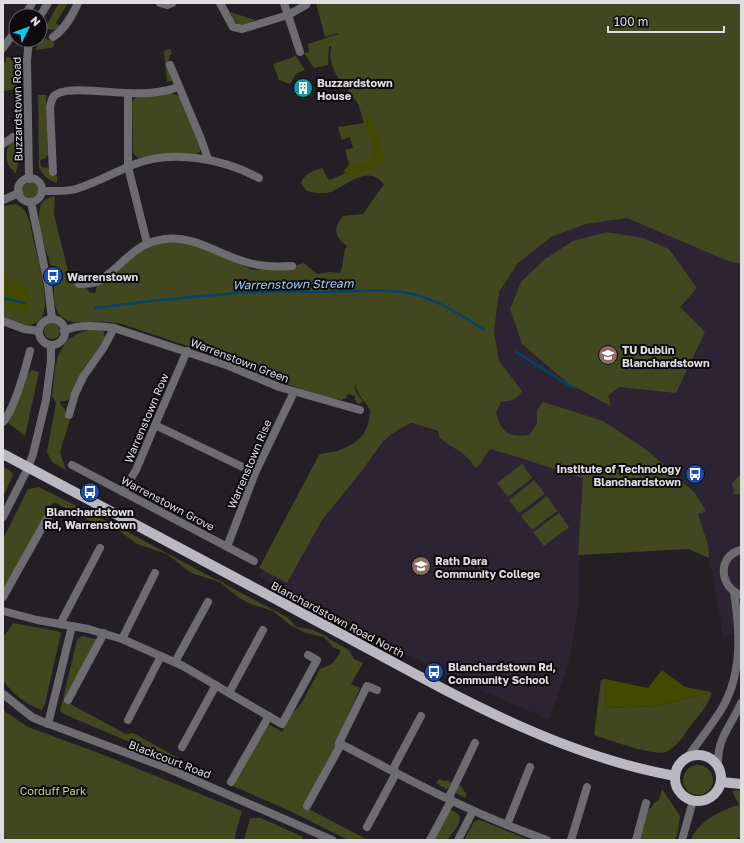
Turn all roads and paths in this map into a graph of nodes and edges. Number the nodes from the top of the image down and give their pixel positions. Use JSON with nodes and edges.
{"nodes":[{"id":1,"x":78,"y":3,"type":"edge"},
{"id":2,"x":160,"y":3,"type":"edge"},
{"id":3,"x":172,"y":3,"type":"edge"},
{"id":4,"x":220,"y":3,"type":"edge"},
{"id":5,"x":284,"y":3,"type":"edge"},
{"id":6,"x":308,"y":3,"type":"edge"},
{"id":7,"x":288,"y":15,"type":"junction"},
{"id":8,"x":53,"y":38,"type":"dead end"},
{"id":9,"x":28,"y":48,"type":"edge"},
{"id":10,"x":300,"y":52,"type":"dead end"},
{"id":11,"x":170,"y":65,"type":"dead end"},
{"id":12,"x":178,"y":86,"type":"junction"},
{"id":13,"x":128,"y":93,"type":"junction"},
{"id":14,"x":13,"y":137,"type":"dead end"},
{"id":15,"x":3,"y":144,"type":"edge"},
{"id":16,"x":208,"y":159,"type":"junction"},
{"id":17,"x":128,"y":167,"type":"junction"},
{"id":18,"x":53,"y":172,"type":"dead end"},
{"id":19,"x":259,"y":178,"type":"dead end"},
{"id":20,"x":29,"y":179,"type":"junction"},
{"id":21,"x":42,"y":191,"type":"junction"},
{"id":22,"x":19,"y":193,"type":"junction"},
{"id":23,"x":3,"y":200,"type":"edge"},
{"id":24,"x":31,"y":202,"type":"junction"},
{"id":25,"x":147,"y":243,"type":"junction"},
{"id":26,"x":292,"y":266,"type":"dead end"},
{"id":27,"x":79,"y":284,"type":"dead end"},
{"id":28,"x":52,"y":319,"type":"junction"},
{"id":29,"x":3,"y":321,"type":"edge"},
{"id":30,"x":114,"y":328,"type":"junction"},
{"id":31,"x":64,"y":330,"type":"junction"},
{"id":32,"x":39,"y":332,"type":"junction"},
{"id":33,"x":51,"y":345,"type":"junction"},
{"id":34,"x":30,"y":350,"type":"dead end"},
{"id":35,"x":187,"y":352,"type":"junction"},
{"id":36,"x":294,"y":392,"type":"junction"},
{"id":37,"x":360,"y":410,"type":"dead end"},
{"id":38,"x":69,"y":415,"type":"dead end"},
{"id":39,"x":3,"y":422,"type":"edge"},
{"id":40,"x":154,"y":425,"type":"junction"},
{"id":41,"x":3,"y":454,"type":"edge"},
{"id":42,"x":72,"y":465,"type":"dead end"},
{"id":43,"x":28,"y":468,"type":"junction"},
{"id":44,"x":255,"y":472,"type":"junction"},
{"id":45,"x":122,"y":492,"type":"junction"},
{"id":46,"x":3,"y":517,"type":"edge"},
{"id":47,"x":48,"y":517,"type":"dead end"},
{"id":48,"x":227,"y":547,"type":"junction"},
{"id":49,"x":100,"y":548,"type":"dead end"},
{"id":50,"x":741,"y":550,"type":"edge"},
{"id":51,"x":254,"y":561,"type":"dead end"},
{"id":52,"x":155,"y":573,"type":"dead end"},
{"id":53,"x":738,"y":593,"type":"edge"},
{"id":54,"x":3,"y":597,"type":"edge"},
{"id":55,"x":208,"y":602,"type":"dead end"},
{"id":56,"x":3,"y":611,"type":"edge"},
{"id":57,"x":60,"y":624,"type":"junction"},
{"id":58,"x":72,"y":626,"type":"junction"},
{"id":59,"x":263,"y":630,"type":"dead end"},
{"id":60,"x":104,"y":633,"type":"junction"},
{"id":61,"x":122,"y":639,"type":"junction"},
{"id":62,"x":308,"y":655,"type":"dead end"},
{"id":63,"x":161,"y":656,"type":"junction"},
{"id":64,"x":175,"y":662,"type":"junction"},
{"id":65,"x":216,"y":685,"type":"junction"},
{"id":66,"x":378,"y":690,"type":"dead end"},
{"id":67,"x":229,"y":693,"type":"junction"},
{"id":68,"x":3,"y":694,"type":"edge"},
{"id":69,"x":68,"y":700,"type":"dead end"},
{"id":70,"x":741,"y":703,"type":"edge"},
{"id":71,"x":269,"y":716,"type":"junction"},
{"id":72,"x":421,"y":716,"type":"dead end"},
{"id":73,"x":128,"y":720,"type":"dead end"},
{"id":74,"x":48,"y":724,"type":"junction"},
{"id":75,"x":475,"y":742,"type":"dead end"},
{"id":76,"x":339,"y":743,"type":"junction"},
{"id":77,"x":182,"y":747,"type":"dead end"},
{"id":78,"x":687,"y":758,"type":"junction"},
{"id":79,"x":530,"y":767,"type":"dead end"},
{"id":80,"x":718,"y":767,"type":"junction"},
{"id":81,"x":395,"y":772,"type":"junction"},
{"id":82,"x":674,"y":776,"type":"junction"},
{"id":83,"x":231,"y":782,"type":"dead end"},
{"id":84,"x":721,"y":782,"type":"junction"},
{"id":85,"x":741,"y":784,"type":"edge"},
{"id":86,"x":587,"y":787,"type":"dead end"},
{"id":87,"x":451,"y":801,"type":"junction"},
{"id":88,"x":693,"y":801,"type":"junction"},
{"id":89,"x":646,"y":803,"type":"dead end"},
{"id":90,"x":308,"y":806,"type":"dead end"},
{"id":91,"x":473,"y":811,"type":"junction"},
{"id":92,"x":507,"y":825,"type":"junction"},
{"id":93,"x":367,"y":827,"type":"dead end"},
{"id":94,"x":332,"y":840,"type":"edge"},
{"id":95,"x":430,"y":840,"type":"edge"},
{"id":96,"x":458,"y":840,"type":"edge"},
{"id":97,"x":547,"y":840,"type":"edge"},
{"id":98,"x":571,"y":840,"type":"edge"},
{"id":99,"x":636,"y":840,"type":"edge"},
{"id":100,"x":682,"y":840,"type":"edge"}],
"edges":[{"from":1,"to":8,"type":"street"},
{"from":2,"to":3,"type":"street"},
{"from":4,"to":7,"type":"street"},
{"from":5,"to":7,"type":"street"},
{"from":6,"to":7,"type":"street"},
{"from":7,"to":10,"type":"street"},
{"from":9,"to":20,"type":"street","name":"Buzzardstown Road"},
{"from":11,"to":12,"type":"street"},
{"from":12,"to":13,"type":"street"},
{"from":12,"to":16,"type":"street"},
{"from":13,"to":17,"type":"street"},
{"from":13,"to":18,"type":"street"},
{"from":14,"to":15,"type":"street"},
{"from":16,"to":17,"type":"street"},
{"from":16,"to":19,"type":"street"},
{"from":17,"to":21,"type":"street"},
{"from":17,"to":25,"type":"street"},
{"from":20,"to":21,"type":"street"},
{"from":20,"to":22,"type":"street"},
{"from":21,"to":24,"type":"street"},
{"from":22,"to":23,"type":"street"},
{"from":22,"to":24,"type":"street"},
{"from":24,"to":28,"type":"street"},
{"from":25,"to":26,"type":"street"},
{"from":25,"to":27,"type":"street"},
{"from":28,"to":31,"type":"street"},
{"from":28,"to":32,"type":"street"},
{"from":29,"to":32,"type":"street"},
{"from":30,"to":31,"type":"street","name":"Warrenstown Green"},
{"from":30,"to":35,"type":"street","name":"Warrenstown Green"},
{"from":30,"to":38,"type":"street"},
{"from":31,"to":33,"type":"street"},
{"from":32,"to":33,"type":"street"},
{"from":33,"to":43,"type":"street"},
{"from":34,"to":39,"type":"street"},
{"from":35,"to":36,"type":"street","name":"Warrenstown Green"},
{"from":35,"to":40,"type":"street","name":"Warrenstown Row"},
{"from":36,"to":37,"type":"street","name":"Warrenstown Green"},
{"from":36,"to":44,"type":"street","name":"Warrenstown Rise"},
{"from":40,"to":44,"type":"street"},
{"from":40,"to":45,"type":"street","name":"Warrenstown Row"},
{"from":41,"to":43,"type":"main road","name":"Blanchardstown Road North"},
{"from":42,"to":45,"type":"street","name":"Warrenstown Grove"},
{"from":43,"to":46,"type":"street"},
{"from":43,"to":82,"type":"main road","name":"Blanchardstown Road North"},
{"from":44,"to":48,"type":"street","name":"Warrenstown Rise"},
{"from":45,"to":48,"type":"street","name":"Warrenstown Grove"},
{"from":47,"to":54,"type":"street"},
{"from":48,"to":51,"type":"street","name":"Warrenstown Grove"},
{"from":49,"to":57,"type":"street"},
{"from":50,"to":53,"type":"street"},
{"from":52,"to":61,"type":"street"},
{"from":53,"to":78,"type":"street"},
{"from":55,"to":64,"type":"street"},
{"from":56,"to":57,"type":"street"},
{"from":57,"to":58,"type":"street"},
{"from":58,"to":60,"type":"street"},
{"from":58,"to":74,"type":"street"},
{"from":59,"to":67,"type":"street"},
{"from":60,"to":61,"type":"street"},
{"from":60,"to":69,"type":"street"},
{"from":61,"to":63,"type":"street"},
{"from":62,"to":71,"type":"street"},
{"from":63,"to":64,"type":"street"},
{"from":63,"to":73,"type":"street"},
{"from":64,"to":65,"type":"street"},
{"from":65,"to":67,"type":"street"},
{"from":65,"to":77,"type":"street"},
{"from":66,"to":76,"type":"street"},
{"from":67,"to":71,"type":"street"},
{"from":68,"to":74,"type":"street","name":"Blackcourt Road"},
{"from":70,"to":80,"type":"street"},
{"from":71,"to":83,"type":"street"},
{"from":72,"to":81,"type":"street"},
{"from":74,"to":94,"type":"street","name":"Blackcourt Road"},
{"from":75,"to":87,"type":"street"},
{"from":76,"to":81,"type":"street"},
{"from":76,"to":90,"type":"street"},
{"from":78,"to":80,"type":"main road"},
{"from":78,"to":82,"type":"main road"},
{"from":79,"to":92,"type":"street"},
{"from":80,"to":84,"type":"main road"},
{"from":81,"to":87,"type":"street"},
{"from":81,"to":93,"type":"street"},
{"from":82,"to":88,"type":"main road"},
{"from":84,"to":85,"type":"main road"},
{"from":84,"to":88,"type":"main road"},
{"from":86,"to":98,"type":"street"},
{"from":87,"to":91,"type":"street"},
{"from":87,"to":95,"type":"street"},
{"from":88,"to":100,"type":"street"},
{"from":89,"to":99,"type":"street"},
{"from":91,"to":92,"type":"street"},
{"from":91,"to":96,"type":"street"},
{"from":92,"to":97,"type":"street"}]}
